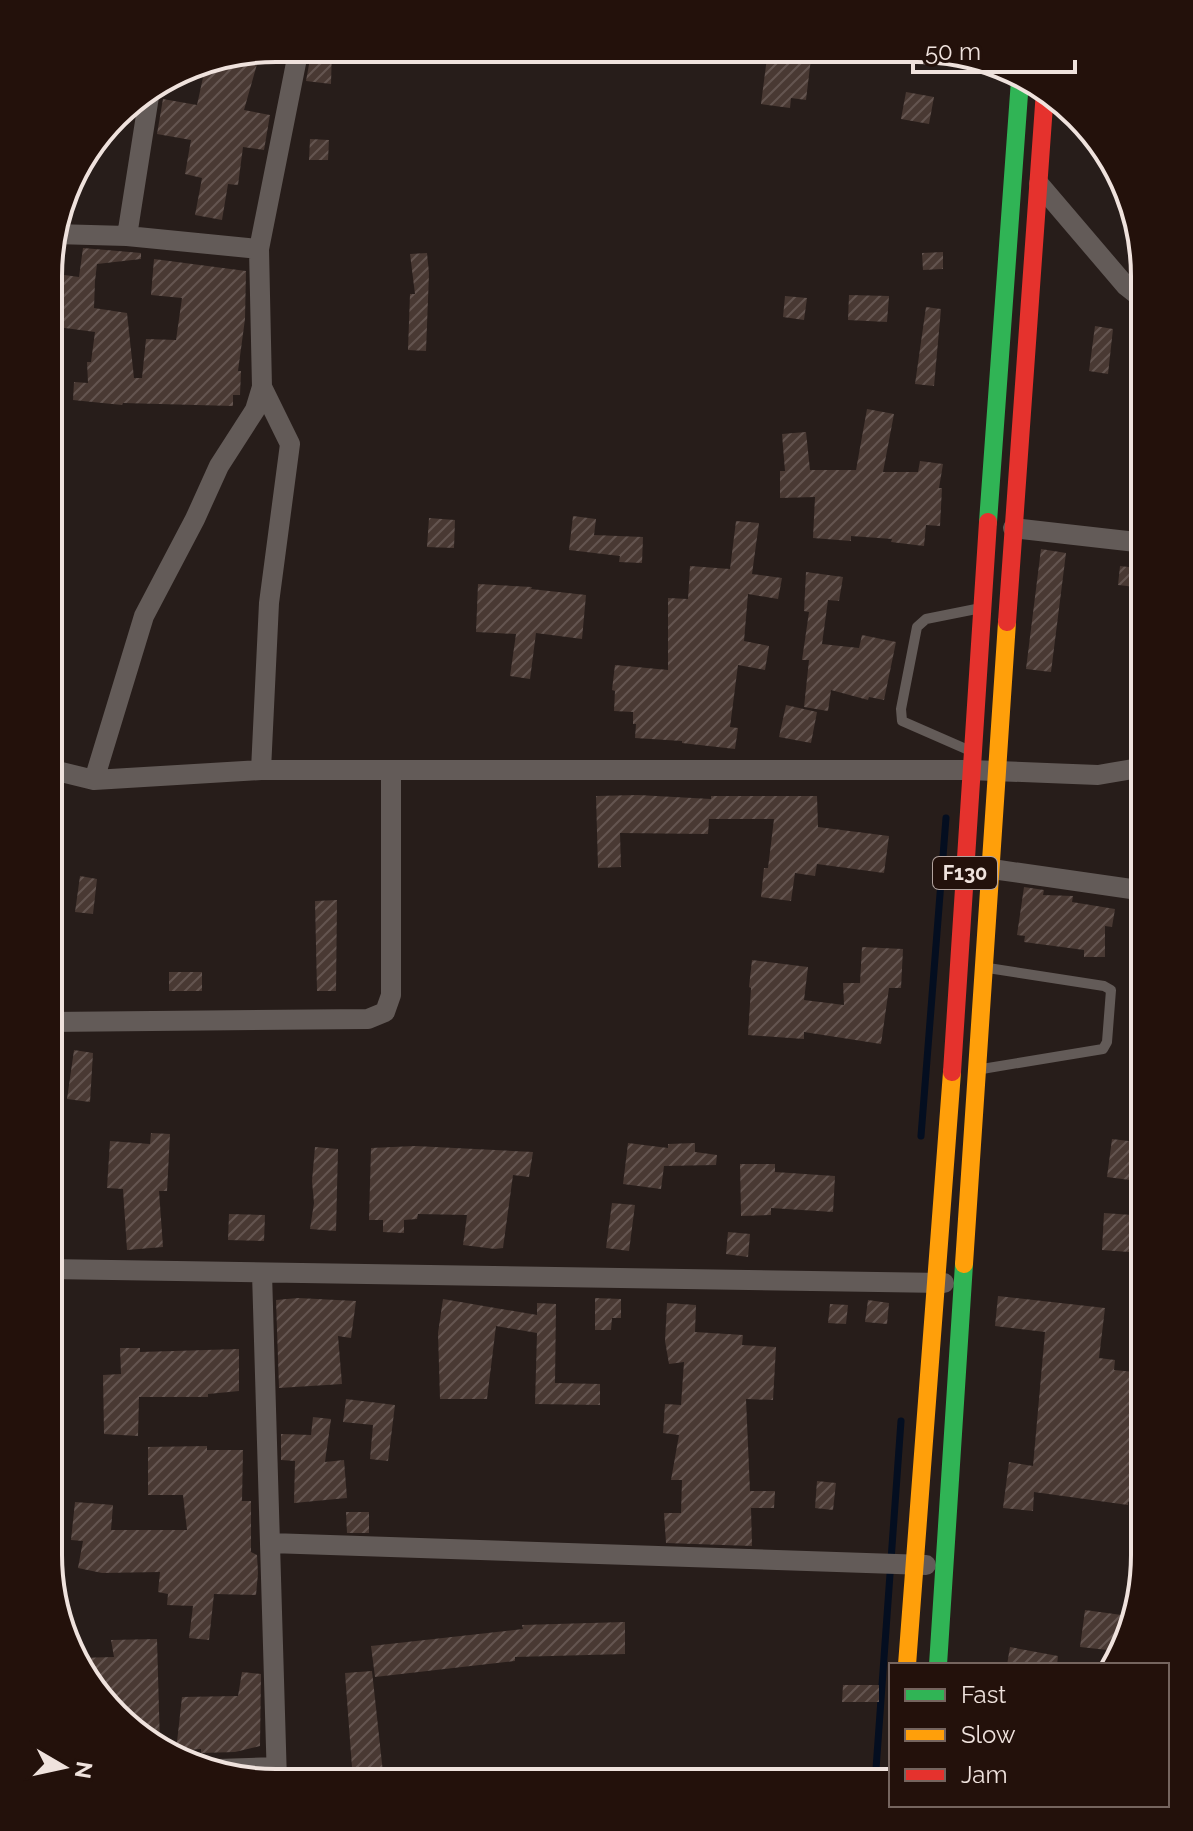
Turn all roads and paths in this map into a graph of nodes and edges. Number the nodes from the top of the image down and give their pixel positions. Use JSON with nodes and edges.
{"nodes":[{"id":1,"x":296,"y":62,"type":"edge"},
{"id":2,"x":1019,"y":89,"type":"edge"},
{"id":3,"x":1044,"y":104,"type":"edge"},
{"id":4,"x":148,"y":105,"type":"edge"},
{"id":5,"x":1039,"y":184,"type":"junction"},
{"id":6,"x":66,"y":234,"type":"edge"},
{"id":7,"x":127,"y":236,"type":"junction"},
{"id":8,"x":259,"y":249,"type":"junction"},
{"id":9,"x":1131,"y":290,"type":"edge"},
{"id":10,"x":262,"y":387,"type":"junction"},
{"id":11,"x":1013,"y":528,"type":"junction"},
{"id":12,"x":1131,"y":541,"type":"edge"},
{"id":13,"x":982,"y":608,"type":"junction"},
{"id":14,"x":971,"y":761,"type":"junction"},
{"id":15,"x":1131,"y":769,"type":"edge"},
{"id":16,"x":261,"y":770,"type":"junction"},
{"id":17,"x":391,"y":770,"type":"junction"},
{"id":18,"x":62,"y":772,"type":"edge"},
{"id":19,"x":998,"y":772,"type":"junction"},
{"id":20,"x":94,"y":780,"type":"junction"},
{"id":21,"x":992,"y":869,"type":"junction"},
{"id":22,"x":1131,"y":889,"type":"edge"},
{"id":23,"x":986,"y":968,"type":"junction"},
{"id":24,"x":62,"y":1022,"type":"edge"},
{"id":25,"x":979,"y":1070,"type":"junction"},
{"id":26,"x":62,"y":1269,"type":"edge"},
{"id":27,"x":262,"y":1273,"type":"junction"},
{"id":28,"x":934,"y":1283,"type":"junction"},
{"id":29,"x":963,"y":1284,"type":"junction"},
{"id":30,"x":270,"y":1543,"type":"junction"},
{"id":31,"x":899,"y":1563,"type":"junction"},
{"id":32,"x":946,"y":1566,"type":"junction"},
{"id":33,"x":907,"y":1663,"type":"edge"},
{"id":34,"x":938,"y":1663,"type":"edge"},
{"id":35,"x":276,"y":1769,"type":"edge"}],
"edges":[{"from":1,"to":8,"type":"street"},
{"from":2,"to":13,"type":"main road","number":"F130"},
{"from":3,"to":5,"type":"main road","number":"F130"},
{"from":4,"to":7,"type":"street"},
{"from":5,"to":9,"type":"street"},
{"from":5,"to":11,"type":"main road","number":"F130"},
{"from":6,"to":7,"type":"street"},
{"from":7,"to":8,"type":"street"},
{"from":8,"to":10,"type":"street"},
{"from":10,"to":16,"type":"street"},
{"from":10,"to":20,"type":"street"},
{"from":11,"to":12,"type":"street"},
{"from":11,"to":19,"type":"main road","number":"F130"},
{"from":13,"to":14,"type":"main road","number":"F130"},
{"from":13,"to":14,"type":"lane"},
{"from":14,"to":17,"type":"street"},
{"from":14,"to":19,"type":"street"},
{"from":14,"to":28,"type":"main road","number":"F130"},
{"from":15,"to":19,"type":"street"},
{"from":16,"to":17,"type":"street"},
{"from":16,"to":20,"type":"street"},
{"from":17,"to":24,"type":"street"},
{"from":18,"to":20,"type":"street"},
{"from":19,"to":21,"type":"main road","number":"F130"},
{"from":21,"to":22,"type":"street"},
{"from":21,"to":23,"type":"main road","number":"F130"},
{"from":23,"to":25,"type":"main road","number":"F130"},
{"from":23,"to":25,"type":"lane"},
{"from":25,"to":29,"type":"main road","number":"F130"},
{"from":26,"to":27,"type":"street"},
{"from":27,"to":28,"type":"street"},
{"from":27,"to":30,"type":"street"},
{"from":28,"to":29,"type":"street"},
{"from":28,"to":31,"type":"main road","number":"F130"},
{"from":29,"to":32,"type":"main road","number":"F130"},
{"from":30,"to":31,"type":"street"},
{"from":30,"to":35,"type":"street"},
{"from":31,"to":32,"type":"street"},
{"from":31,"to":33,"type":"main road","number":"F130"},
{"from":32,"to":34,"type":"main road","number":"F130"}]}
